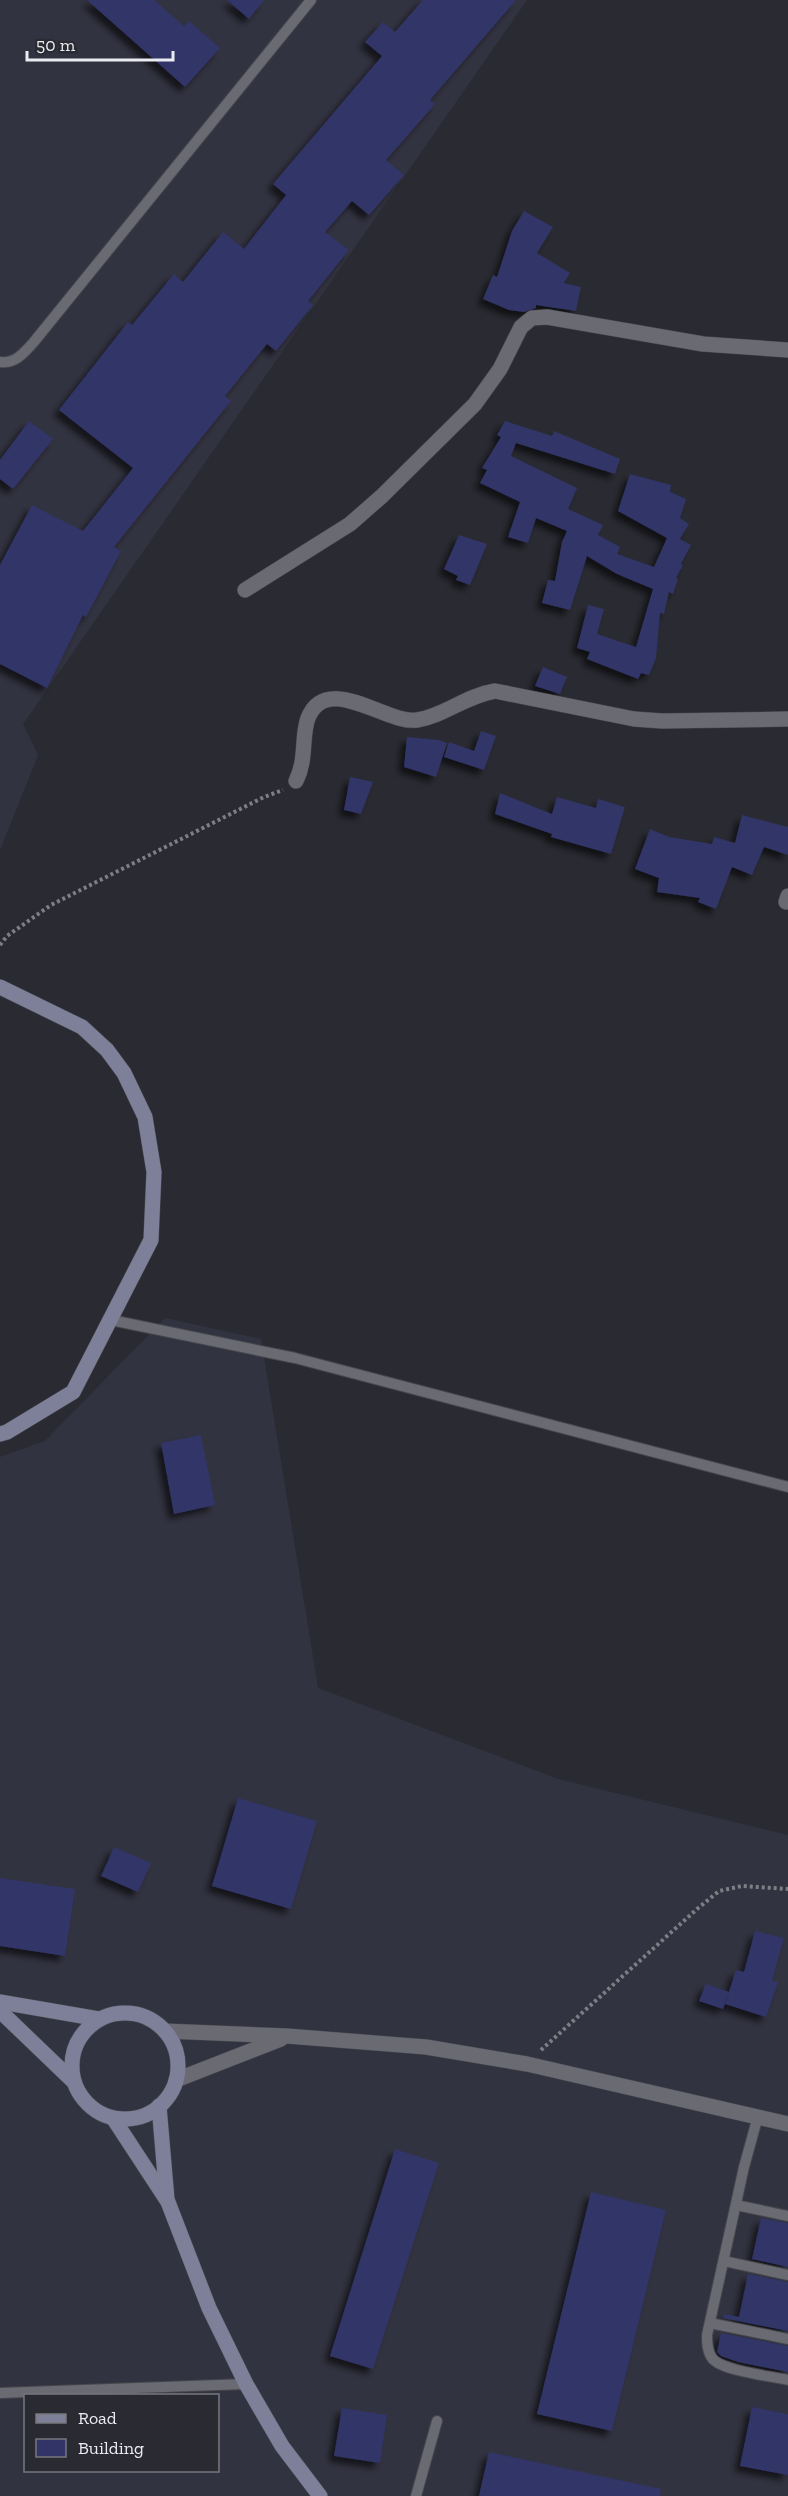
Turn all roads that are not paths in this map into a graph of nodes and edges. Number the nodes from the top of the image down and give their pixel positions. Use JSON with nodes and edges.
{"nodes":[{"id":1,"x":311,"y":0,"type":"edge"},
{"id":2,"x":788,"y":350,"type":"edge"},
{"id":3,"x":0,"y":362,"type":"edge"},
{"id":4,"x":245,"y":590,"type":"dead end"},
{"id":5,"x":788,"y":719,"type":"edge"},
{"id":6,"x":296,"y":781,"type":"road end"},
{"id":7,"x":0,"y":987,"type":"edge"},
{"id":8,"x":111,"y":1320,"type":"junction"},
{"id":9,"x":0,"y":1434,"type":"edge"},
{"id":10,"x":788,"y":1487,"type":"edge"},
{"id":11,"x":0,"y":2002,"type":"edge"},
{"id":12,"x":0,"y":2011,"type":"edge"},
{"id":13,"x":99,"y":2019,"type":"junction"},
{"id":14,"x":165,"y":2031,"type":"junction"},
{"id":15,"x":287,"y":2036,"type":"junction"},
{"id":16,"x":176,"y":2080,"type":"junction"},
{"id":17,"x":74,"y":2082,"type":"junction"},
{"id":18,"x":159,"y":2106,"type":"junction"},
{"id":19,"x":758,"y":2116,"type":"junction"},
{"id":20,"x":113,"y":2118,"type":"junction"},
{"id":21,"x":788,"y":2124,"type":"edge"},
{"id":22,"x":168,"y":2202,"type":"junction"},
{"id":23,"x":736,"y":2205,"type":"junction"},
{"id":24,"x":788,"y":2216,"type":"edge"},
{"id":25,"x":723,"y":2260,"type":"junction"},
{"id":26,"x":788,"y":2275,"type":"edge"},
{"id":27,"x":710,"y":2323,"type":"junction"},
{"id":28,"x":788,"y":2338,"type":"edge"},
{"id":29,"x":788,"y":2380,"type":"edge"},
{"id":30,"x":246,"y":2384,"type":"junction"},
{"id":31,"x":0,"y":2393,"type":"edge"},
{"id":32,"x":437,"y":2421,"type":"dead end"},
{"id":33,"x":320,"y":2496,"type":"edge"},
{"id":34,"x":416,"y":2496,"type":"edge"}],
"edges":[{"from":1,"to":3,"type":"lane"},
{"from":2,"to":4,"type":"street"},
{"from":5,"to":6,"type":"street"},
{"from":7,"to":8,"type":"main road"},
{"from":8,"to":9,"type":"main road"},
{"from":8,"to":10,"type":"lane"},
{"from":11,"to":13,"type":"main road"},
{"from":12,"to":17,"type":"main road"},
{"from":13,"to":14,"type":"main road"},
{"from":13,"to":17,"type":"main road"},
{"from":14,"to":15,"type":"street"},
{"from":14,"to":16,"type":"main road"},
{"from":15,"to":16,"type":"street"},
{"from":15,"to":19,"type":"street"},
{"from":16,"to":18,"type":"main road"},
{"from":17,"to":20,"type":"main road"},
{"from":18,"to":20,"type":"main road"},
{"from":18,"to":22,"type":"main road"},
{"from":19,"to":21,"type":"street"},
{"from":19,"to":23,"type":"lane"},
{"from":20,"to":22,"type":"main road"},
{"from":22,"to":30,"type":"main road"},
{"from":23,"to":24,"type":"lane"},
{"from":23,"to":25,"type":"lane"},
{"from":25,"to":26,"type":"lane"},
{"from":25,"to":27,"type":"lane"},
{"from":27,"to":28,"type":"lane"},
{"from":27,"to":29,"type":"lane"},
{"from":30,"to":31,"type":"lane"},
{"from":30,"to":33,"type":"main road"},
{"from":32,"to":34,"type":"lane"}]}
